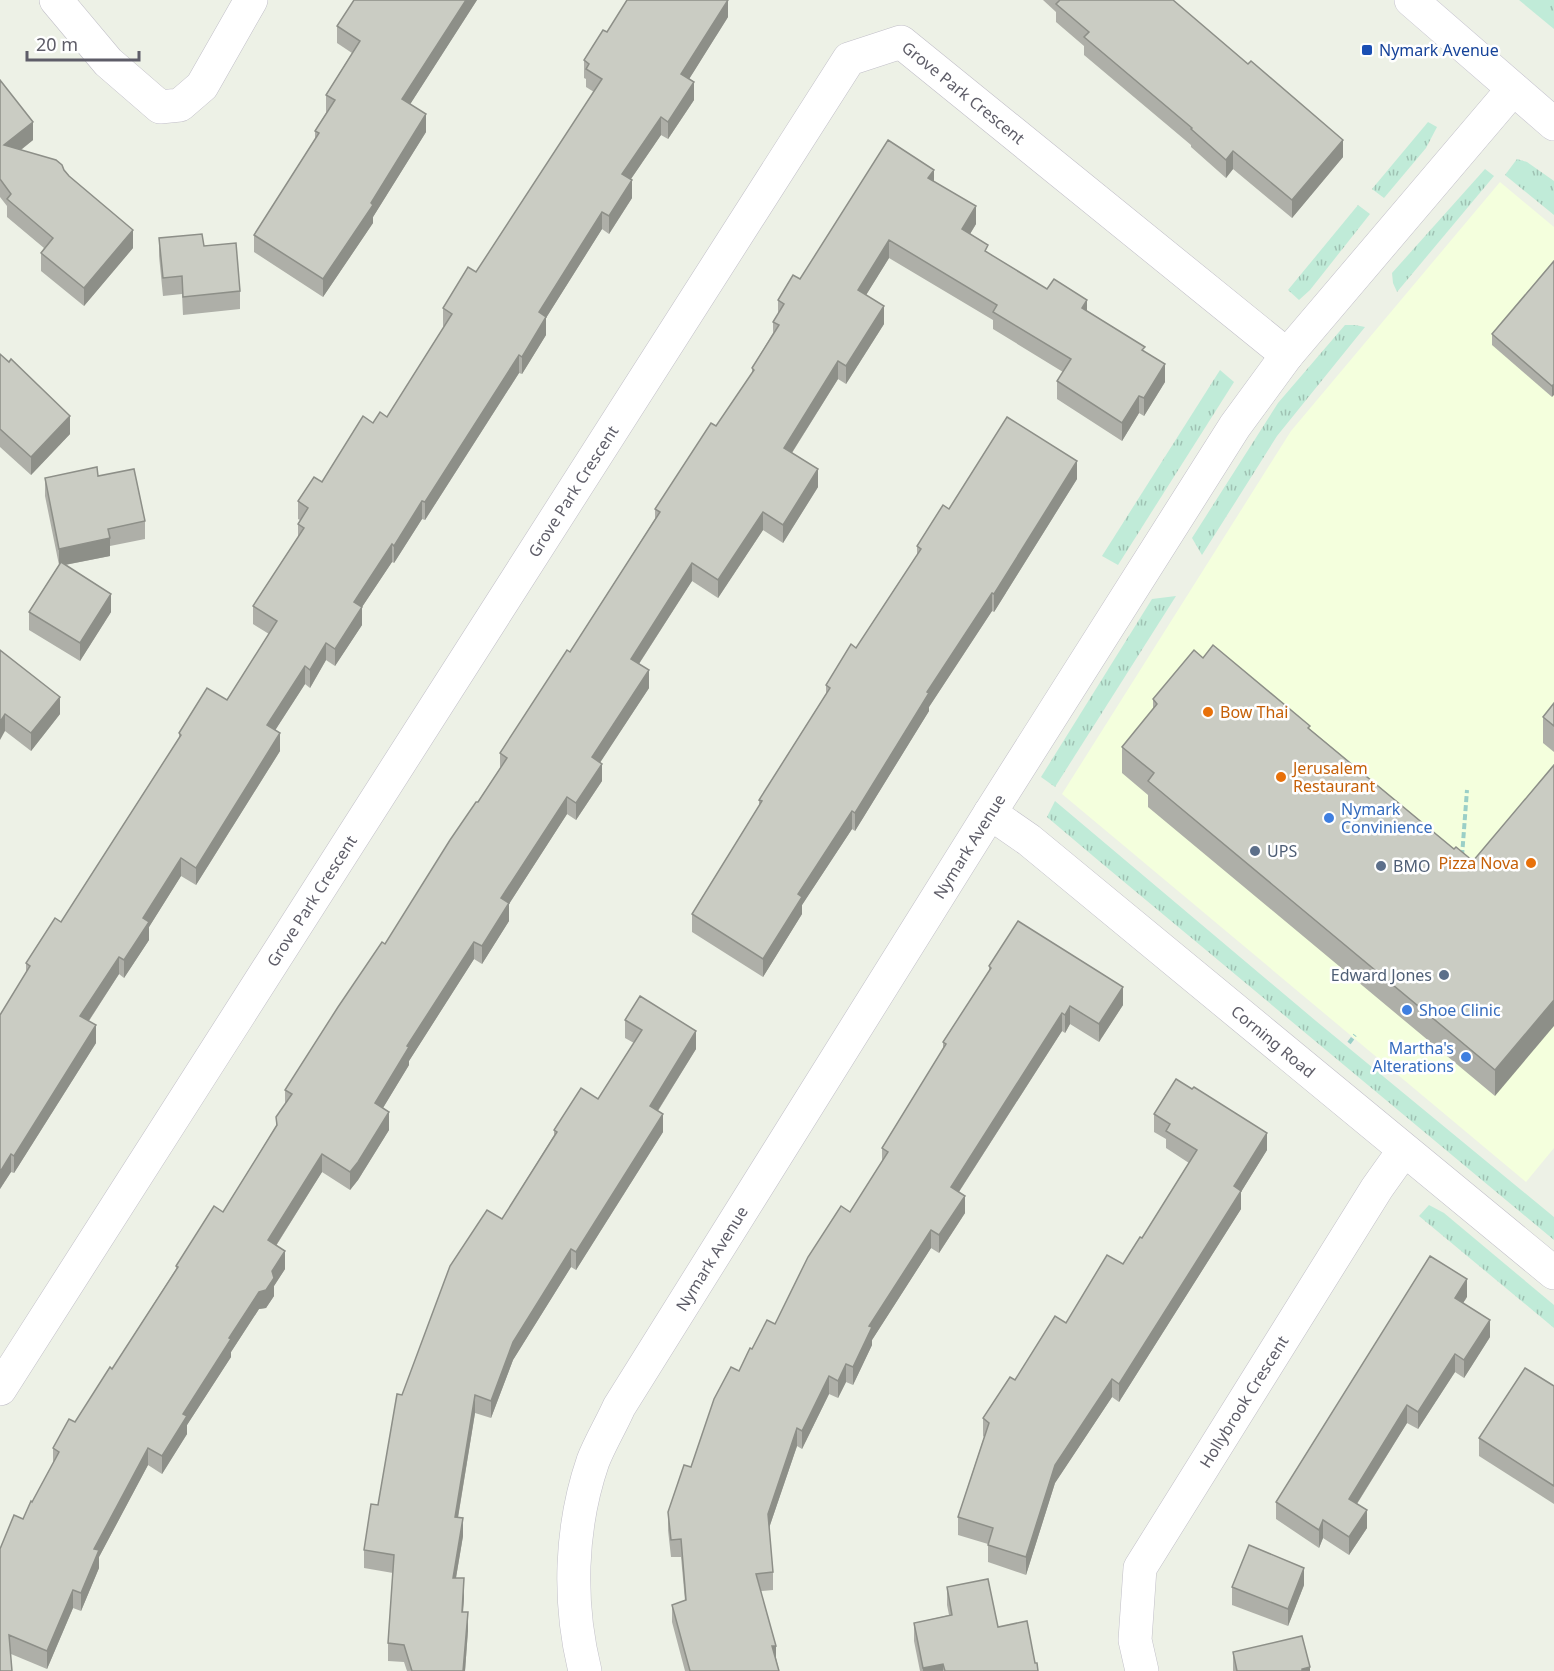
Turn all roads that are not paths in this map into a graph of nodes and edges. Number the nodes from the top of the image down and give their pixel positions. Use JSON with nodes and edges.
{"nodes":[{"id":1,"x":56,"y":0,"type":"edge"},
{"id":2,"x":251,"y":0,"type":"edge"},
{"id":3,"x":1411,"y":0,"type":"edge"},
{"id":4,"x":1513,"y":90,"type":"junction"},
{"id":5,"x":1554,"y":124,"type":"edge"},
{"id":6,"x":1287,"y":355,"type":"junction"},
{"id":7,"x":990,"y":813,"type":"junction"},
{"id":8,"x":1404,"y":1150,"type":"junction"},
{"id":9,"x":1554,"y":1273,"type":"edge"},
{"id":10,"x":0,"y":1389,"type":"edge"},
{"id":11,"x":585,"y":1671,"type":"edge"},
{"id":12,"x":1142,"y":1671,"type":"edge"}],
"edges":[{"from":1,"to":2,"type":"street"},
{"from":3,"to":4,"type":"street"},
{"from":4,"to":5,"type":"street"},
{"from":4,"to":6,"type":"street","name":"Nymark Avenue"},
{"from":6,"to":7,"type":"street","name":"Nymark Avenue"},
{"from":6,"to":10,"type":"street","name":"Grove Park Crescent"},
{"from":7,"to":8,"type":"street","name":"Corning Road"},
{"from":7,"to":11,"type":"street","name":"Nymark Avenue"},
{"from":8,"to":9,"type":"street","name":"Corning Road"},
{"from":8,"to":12,"type":"street","name":"Hollybrook Crescent"}]}
